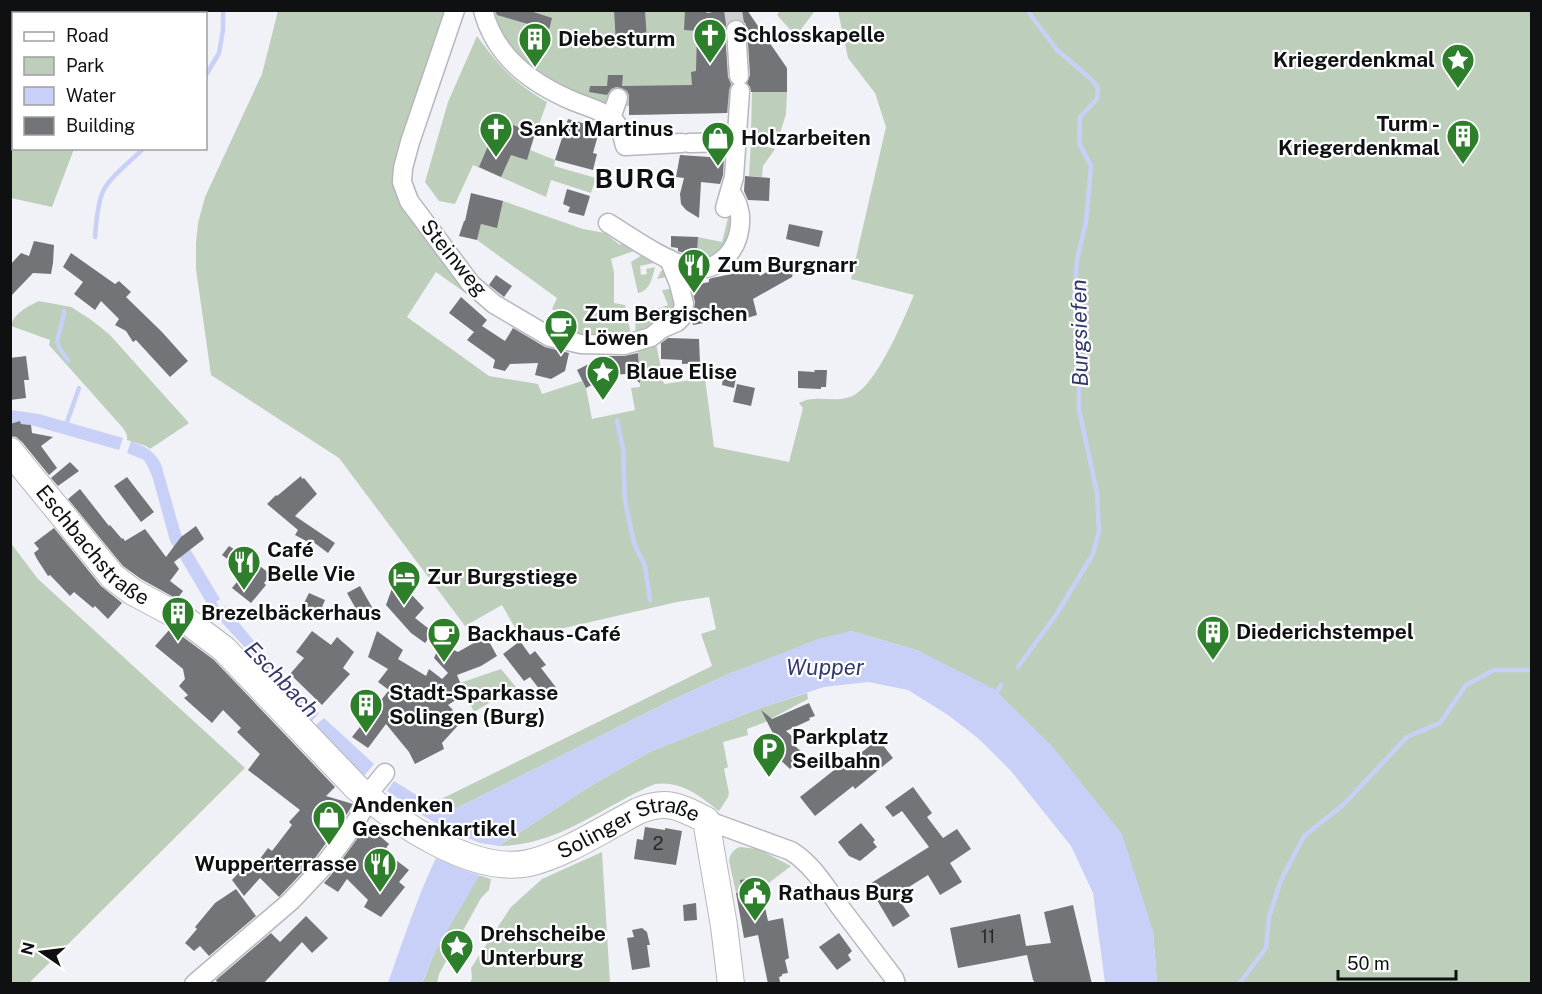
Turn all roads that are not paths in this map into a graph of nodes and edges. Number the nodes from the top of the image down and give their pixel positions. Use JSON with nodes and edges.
{"nodes":[{"id":1,"x":455,"y":10,"type":"edge"},
{"id":2,"x":483,"y":10,"type":"edge"},
{"id":3,"x":736,"y":30,"type":"tunnel mouth"},
{"id":4,"x":618,"y":98,"type":"dead end"},
{"id":5,"x":611,"y":118,"type":"junction"},
{"id":6,"x":736,"y":142,"type":"junction"},
{"id":7,"x":608,"y":223,"type":"dead end"},
{"id":8,"x":669,"y":259,"type":"junction"},
{"id":9,"x":10,"y":451,"type":"edge"},
{"id":10,"x":385,"y":773,"type":"dead end"},
{"id":11,"x":373,"y":797,"type":"junction"},
{"id":12,"x":706,"y":819,"type":"junction"},
{"id":13,"x":495,"y":864,"type":"joint"},
{"id":14,"x":194,"y":984,"type":"edge"},
{"id":15,"x":731,"y":984,"type":"edge"},
{"id":16,"x":896,"y":984,"type":"edge"}],
"edges":[{"from":1,"to":8,"type":"street","name":"Steinweg"},
{"from":2,"to":5,"type":"street"},
{"from":3,"to":6,"type":"street"},
{"from":4,"to":5,"type":"street"},
{"from":5,"to":6,"type":"street"},
{"from":6,"to":8,"type":"street"},
{"from":7,"to":8,"type":"street"},
{"from":9,"to":11,"type":"main road","name":"Eschbachstraße"},
{"from":10,"to":11,"type":"street"},
{"from":11,"to":13,"type":"main road","name":"Eschbachstraße"},
{"from":11,"to":14,"type":"street"},
{"from":12,"to":13,"type":"main road","name":"Solinger Straße"},
{"from":12,"to":15,"type":"main road","name":"Solinger Straße"},
{"from":12,"to":16,"type":"street"}]}
